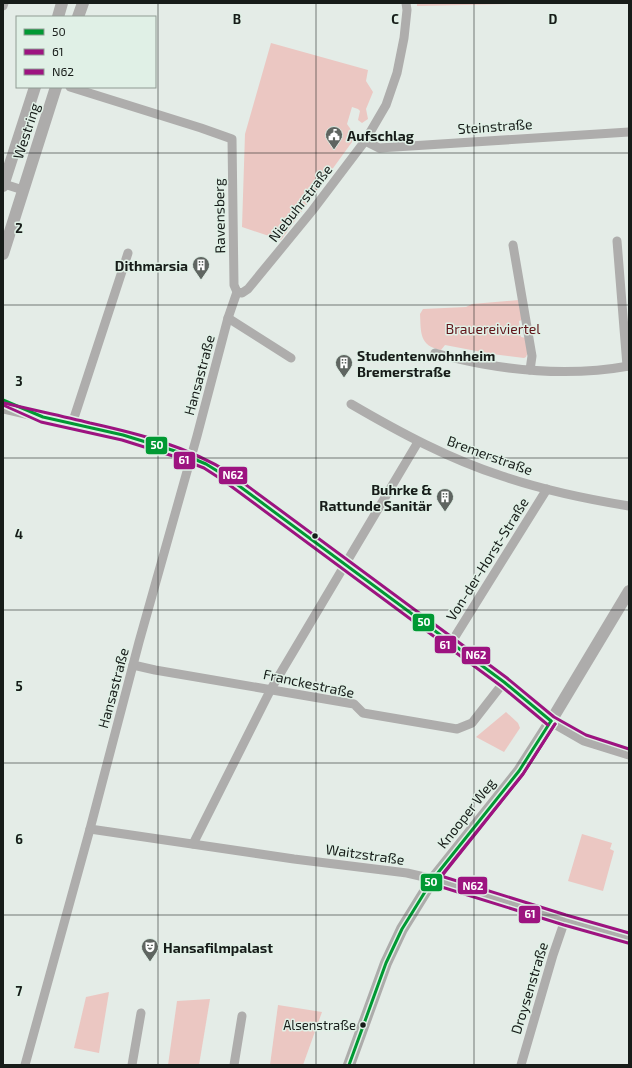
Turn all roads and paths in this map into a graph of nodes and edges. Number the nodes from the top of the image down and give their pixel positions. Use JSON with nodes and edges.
{"nodes":[{"id":1,"x":4,"y":3,"type":"edge"},
{"id":2,"x":62,"y":3,"type":"edge"},
{"id":3,"x":82,"y":3,"type":"edge"},
{"id":4,"x":406,"y":3,"type":"edge"},
{"id":5,"x":3,"y":6,"type":"edge"},
{"id":6,"x":58,"y":16,"type":"edge"},
{"id":7,"x":78,"y":16,"type":"edge"},
{"id":8,"x":35,"y":88,"type":"edge"},
{"id":9,"x":56,"y":88,"type":"edge"},
{"id":10,"x":73,"y":88,"type":"edge"},
{"id":11,"x":629,"y":132,"type":"edge"},
{"id":12,"x":365,"y":141,"type":"junction"},
{"id":13,"x":3,"y":185,"type":"edge"},
{"id":14,"x":23,"y":190,"type":"junction"},
{"id":15,"x":617,"y":241,"type":"dead end"},
{"id":16,"x":512,"y":245,"type":"dead end"},
{"id":17,"x":128,"y":253,"type":"dead end"},
{"id":18,"x":3,"y":254,"type":"edge"},
{"id":19,"x":237,"y":292,"type":"junction"},
{"id":20,"x":228,"y":318,"type":"junction"},
{"id":21,"x":435,"y":352,"type":"dead end"},
{"id":22,"x":291,"y":358,"type":"dead end"},
{"id":23,"x":628,"y":366,"type":"edge"},
{"id":24,"x":530,"y":370,"type":"junction"},
{"id":25,"x":3,"y":400,"type":"edge"},
{"id":26,"x":351,"y":404,"type":"dead end"},
{"id":27,"x":3,"y":408,"type":"edge"},
{"id":28,"x":43,"y":417,"type":"junction"},
{"id":29,"x":72,"y":424,"type":"junction"},
{"id":30,"x":418,"y":442,"type":"junction"},
{"id":31,"x":191,"y":458,"type":"junction"},
{"id":32,"x":547,"y":489,"type":"junction"},
{"id":33,"x":629,"y":506,"type":"edge"},
{"id":34,"x":346,"y":565,"type":"junction"},
{"id":35,"x":629,"y":590,"type":"edge"},
{"id":36,"x":451,"y":643,"type":"junction"},
{"id":37,"x":133,"y":665,"type":"junction"},
{"id":38,"x":504,"y":682,"type":"junction"},
{"id":39,"x":271,"y":689,"type":"junction"},
{"id":40,"x":550,"y":721,"type":"junction"},
{"id":41,"x":629,"y":754,"type":"edge"},
{"id":42,"x":90,"y":829,"type":"junction"},
{"id":43,"x":193,"y":844,"type":"junction"},
{"id":44,"x":433,"y":879,"type":"junction"},
{"id":45,"x":565,"y":920,"type":"junction"},
{"id":46,"x":629,"y":938,"type":"edge"},
{"id":47,"x":141,"y":1013,"type":"dead end"},
{"id":48,"x":242,"y":1016,"type":"dead end"},
{"id":49,"x":25,"y":1065,"type":"edge"},
{"id":50,"x":132,"y":1065,"type":"edge"},
{"id":51,"x":234,"y":1065,"type":"edge"},
{"id":52,"x":349,"y":1065,"type":"edge"},
{"id":53,"x":521,"y":1065,"type":"edge"}],
"edges":[{"from":1,"to":5,"type":"street"},
{"from":2,"to":6,"type":"main road"},
{"from":3,"to":7,"type":"main road"},
{"from":4,"to":12,"type":"street","name":"Niebuhrstraße"},
{"from":8,"to":13,"type":"main road","name":"Westring"},
{"from":9,"to":14,"type":"main road","name":"Westring"},
{"from":10,"to":19,"type":"street","name":"Ravensberg"},
{"from":11,"to":12,"type":"street","name":"Steinstraße"},
{"from":12,"to":19,"type":"street","name":"Niebuhrstraße"},
{"from":13,"to":14,"type":"street"},
{"from":14,"to":18,"type":"main road","name":"Westring"},
{"from":15,"to":23,"type":"street"},
{"from":16,"to":24,"type":"street"},
{"from":17,"to":29,"type":"street"},
{"from":19,"to":20,"type":"street"},
{"from":20,"to":22,"type":"street"},
{"from":20,"to":31,"type":"street","name":"Hansastraße"},
{"from":21,"to":24,"type":"street"},
{"from":23,"to":24,"type":"street"},
{"from":25,"to":28,"type":"street"},
{"from":26,"to":30,"type":"street","name":"Bremerstraße"},
{"from":27,"to":28,"type":"street"},
{"from":28,"to":29,"type":"street"},
{"from":29,"to":31,"type":"street"},
{"from":30,"to":32,"type":"street","name":"Bremerstraße"},
{"from":30,"to":34,"type":"street"},
{"from":31,"to":34,"type":"street"},
{"from":31,"to":37,"type":"street","name":"Hansastraße"},
{"from":32,"to":33,"type":"street","name":"Bremerstraße"},
{"from":32,"to":36,"type":"street","name":"Von-der-Horst-Straße"},
{"from":34,"to":36,"type":"street"},
{"from":34,"to":39,"type":"street"},
{"from":35,"to":40,"type":"main road","name":"Knooper Weg"},
{"from":36,"to":38,"type":"street"},
{"from":37,"to":39,"type":"street","name":"Franckestraße"},
{"from":37,"to":42,"type":"street","name":"Hansastraße"},
{"from":38,"to":39,"type":"street","name":"Franckestraße"},
{"from":38,"to":40,"type":"street"},
{"from":39,"to":43,"type":"street"},
{"from":40,"to":41,"type":"street"},
{"from":40,"to":44,"type":"main road","name":"Knooper Weg"},
{"from":42,"to":43,"type":"street","name":"Waitzstraße"},
{"from":42,"to":49,"type":"street","name":"Hansastraße"},
{"from":43,"to":44,"type":"street","name":"Waitzstraße"},
{"from":44,"to":45,"type":"street","name":"Waitzstraße"},
{"from":44,"to":52,"type":"main road","name":"Knooper Weg"},
{"from":45,"to":46,"type":"street","name":"Waitzstraße"},
{"from":45,"to":53,"type":"street","name":"Droysenstraße"},
{"from":47,"to":50,"type":"street"},
{"from":48,"to":51,"type":"street"}]}
